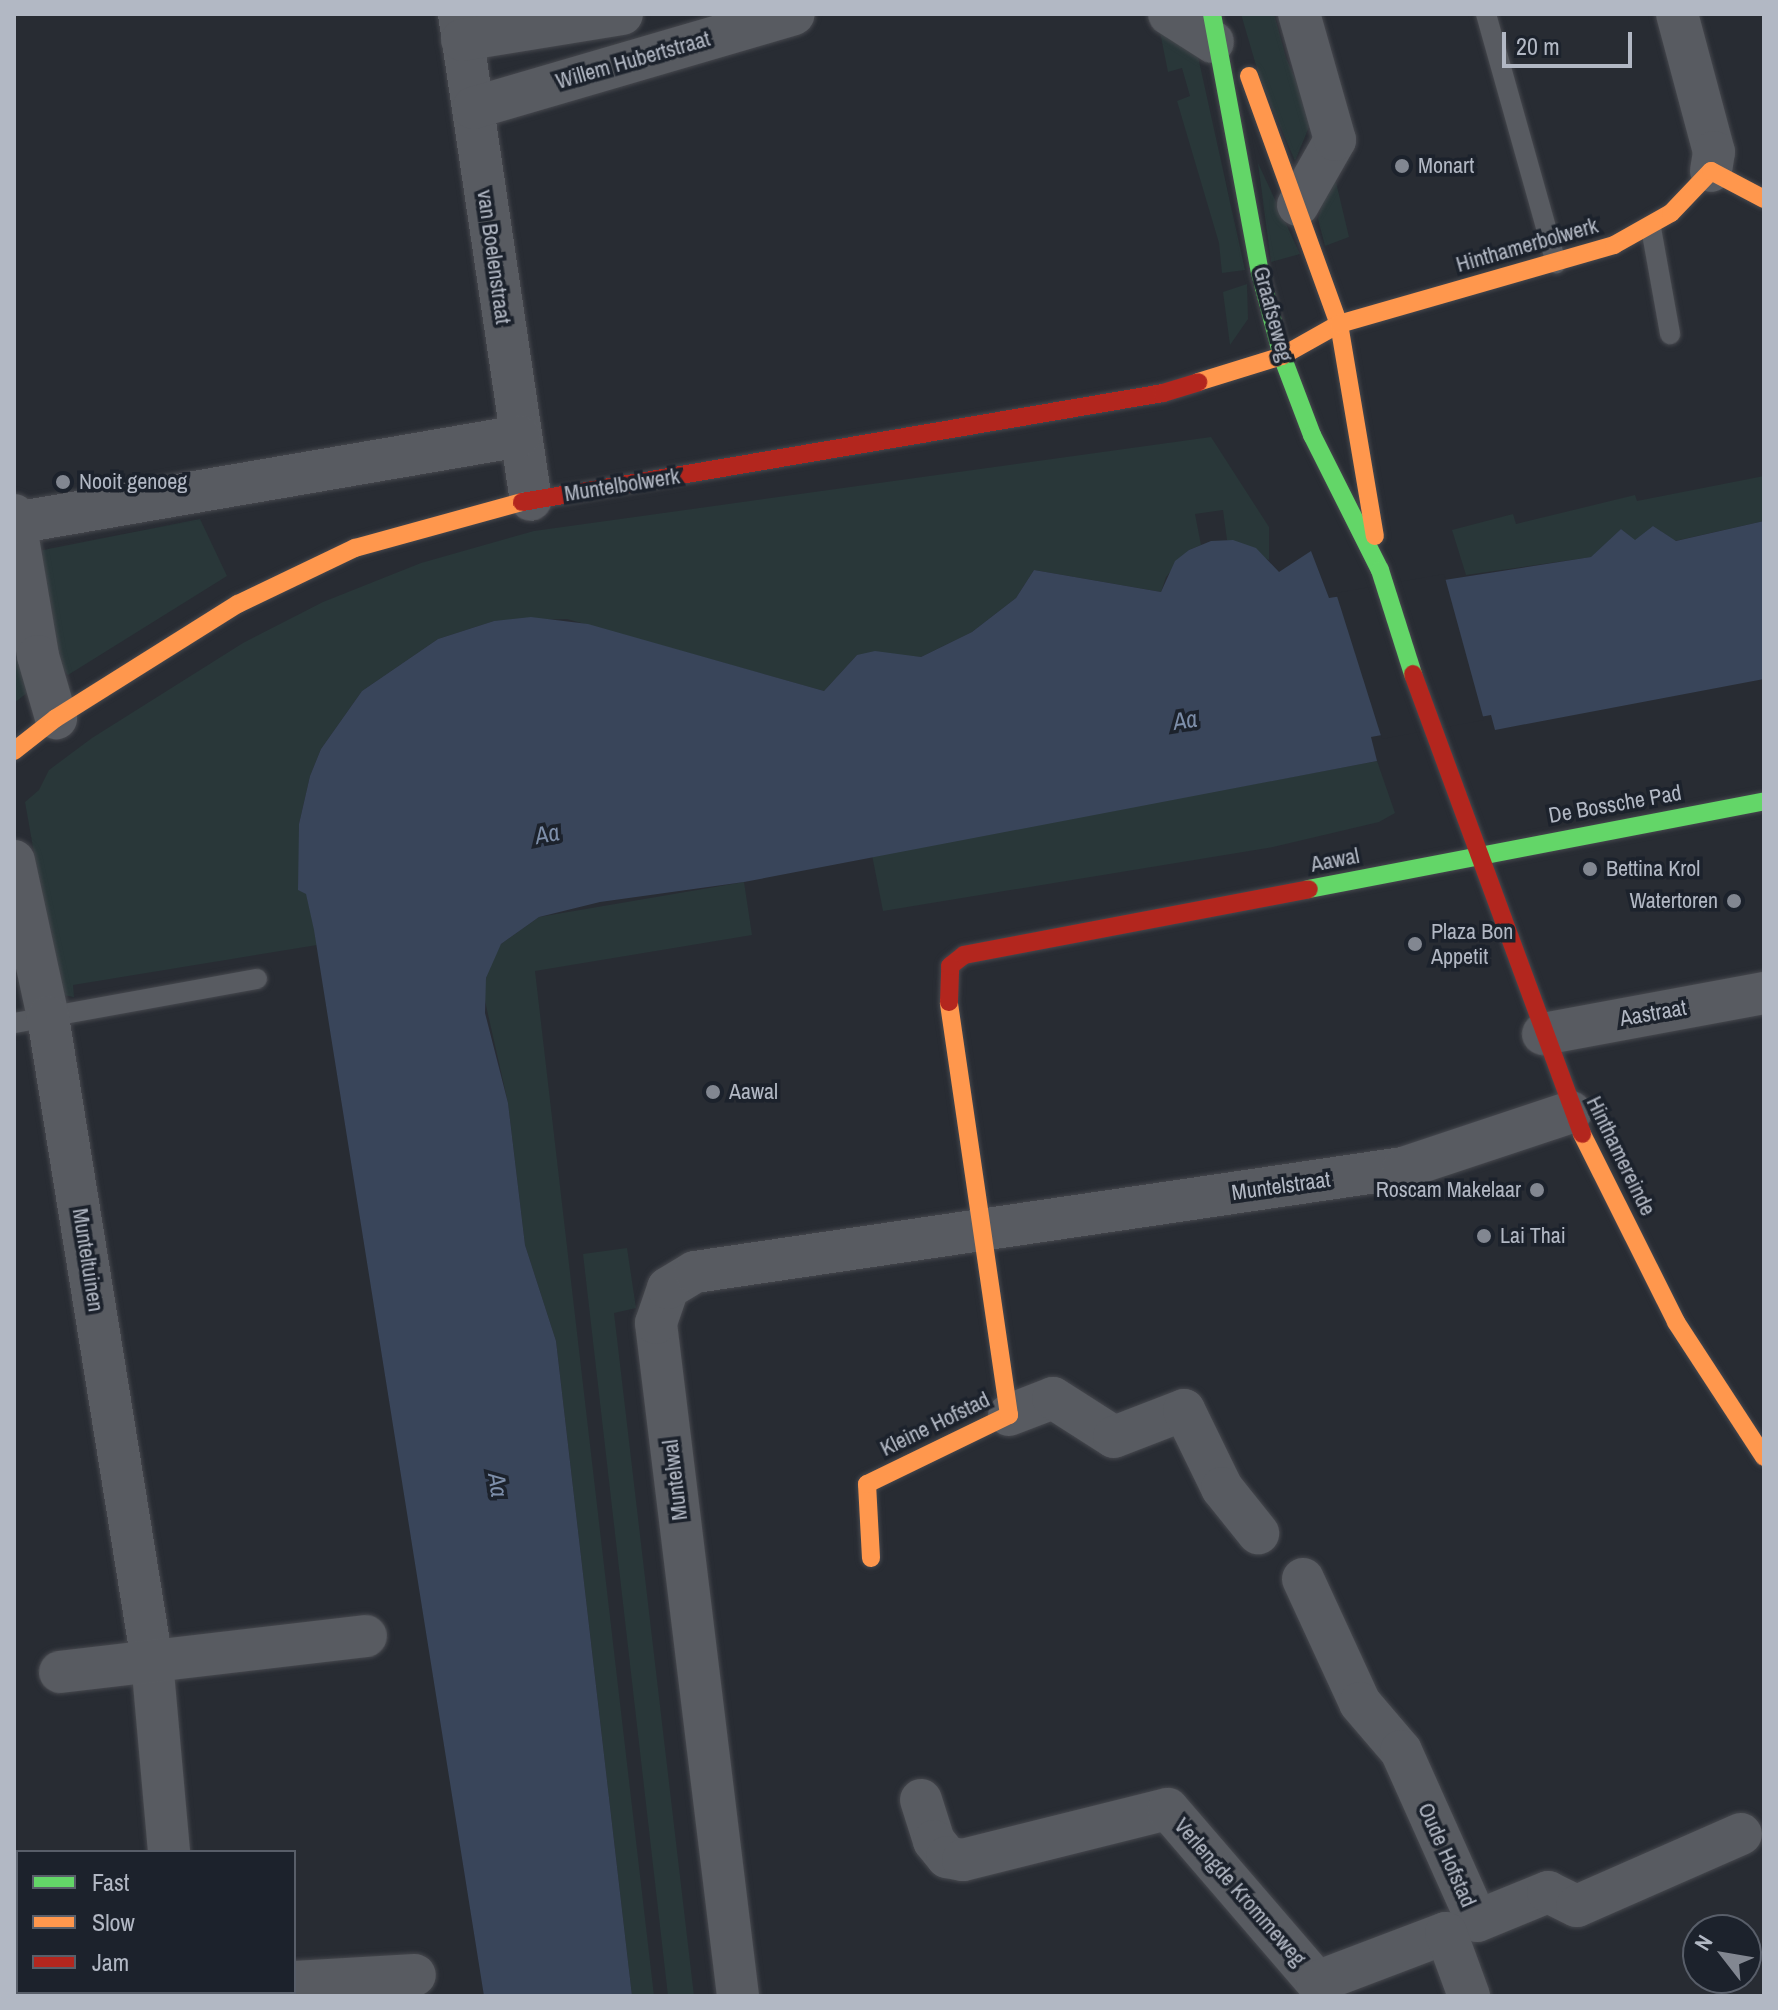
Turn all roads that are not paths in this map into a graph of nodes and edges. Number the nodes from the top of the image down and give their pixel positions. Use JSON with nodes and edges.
{"nodes":[{"id":1,"x":622,"y":14,"type":"edge"},
{"id":2,"x":631,"y":14,"type":"edge"},
{"id":3,"x":794,"y":14,"type":"edge"},
{"id":4,"x":1169,"y":14,"type":"edge"},
{"id":5,"x":1299,"y":14,"type":"edge"},
{"id":6,"x":1486,"y":14,"type":"edge"},
{"id":7,"x":1677,"y":14,"type":"edge"},
{"id":8,"x":460,"y":27,"type":"edge"},
{"id":9,"x":1227,"y":36,"type":"edge"},
{"id":10,"x":645,"y":54,"type":"junction"},
{"id":11,"x":473,"y":108,"type":"junction"},
{"id":12,"x":1711,"y":171,"type":"junction"},
{"id":13,"x":1764,"y":199,"type":"edge"},
{"id":14,"x":1298,"y":205,"type":"junction"},
{"id":15,"x":1651,"y":228,"type":"junction"},
{"id":16,"x":1556,"y":263,"type":"junction"},
{"id":17,"x":1339,"y":324,"type":"junction"},
{"id":18,"x":1670,"y":334,"type":"dead end"},
{"id":19,"x":1282,"y":356,"type":"junction"},
{"id":20,"x":520,"y":436,"type":"junction"},
{"id":21,"x":531,"y":500,"type":"junction"},
{"id":22,"x":14,"y":515,"type":"edge"},
{"id":23,"x":15,"y":523,"type":"edge"},
{"id":24,"x":1380,"y":570,"type":"junction"},
{"id":25,"x":56,"y":718,"type":"junction"},
{"id":26,"x":14,"y":751,"type":"edge"},
{"id":27,"x":1764,"y":801,"type":"edge"},
{"id":28,"x":1476,"y":857,"type":"junction"},
{"id":29,"x":14,"y":861,"type":"edge"},
{"id":30,"x":257,"y":979,"type":"dead end"},
{"id":31,"x":1764,"y":993,"type":"edge"},
{"id":32,"x":31,"y":1020,"type":"edge"},
{"id":33,"x":1543,"y":1034,"type":"junction"},
{"id":34,"x":1571,"y":1112,"type":"junction"},
{"id":35,"x":984,"y":1230,"type":"junction"},
{"id":36,"x":1009,"y":1415,"type":"junction"},
{"id":37,"x":1764,"y":1457,"type":"edge"},
{"id":38,"x":1258,"y":1533,"type":"dead end"},
{"id":39,"x":871,"y":1558,"type":"dead end"},
{"id":40,"x":1303,"y":1579,"type":"dead end"},
{"id":41,"x":366,"y":1636,"type":"dead end"},
{"id":42,"x":152,"y":1661,"type":"junction"},
{"id":43,"x":60,"y":1672,"type":"dead end"},
{"id":44,"x":921,"y":1800,"type":"dead end"},
{"id":45,"x":1741,"y":1834,"type":"dead end"},
{"id":46,"x":169,"y":1850,"type":"edge"},
{"id":47,"x":1462,"y":1927,"type":"junction"},
{"id":48,"x":415,"y":1975,"type":"dead end"},
{"id":49,"x":296,"y":1982,"type":"edge"},
{"id":50,"x":738,"y":1996,"type":"edge"},
{"id":51,"x":1469,"y":1996,"type":"edge"}],
"edges":[{"from":1,"to":8,"type":"street"},
{"from":2,"to":10,"type":"street"},
{"from":3,"to":10,"type":"street","name":"Willem Hubertstraat"},
{"from":4,"to":9,"type":"street"},
{"from":5,"to":14,"type":"street"},
{"from":6,"to":16,"type":"lane"},
{"from":7,"to":12,"type":"street"},
{"from":8,"to":11,"type":"street","name":"van Boelenstraat"},
{"from":9,"to":14,"type":"street","name":"Graafseweg"},
{"from":9,"to":19,"type":"street","name":"Graafseweg"},
{"from":10,"to":11,"type":"street","name":"Willem Hubertstraat"},
{"from":11,"to":20,"type":"street","name":"van Boelenstraat"},
{"from":12,"to":13,"type":"street"},
{"from":12,"to":15,"type":"street","name":"Hinthamerbolwerk"},
{"from":14,"to":17,"type":"street","name":"Graafseweg"},
{"from":15,"to":16,"type":"street","name":"Hinthamerbolwerk"},
{"from":15,"to":18,"type":"lane"},
{"from":16,"to":17,"type":"street","name":"Hinthamerbolwerk"},
{"from":17,"to":19,"type":"street","name":"Hinthamerbolwerk"},
{"from":17,"to":24,"type":"street","name":"Graafseweg"},
{"from":19,"to":21,"type":"street","name":"Muntelbolwerk"},
{"from":19,"to":24,"type":"street","name":"Graafseweg"},
{"from":20,"to":21,"type":"street","name":"van Boelenstraat"},
{"from":20,"to":23,"type":"street"},
{"from":21,"to":25,"type":"street","name":"Muntelbolwerk"},
{"from":22,"to":23,"type":"street"},
{"from":23,"to":25,"type":"street"},
{"from":24,"to":28,"type":"street","name":"Graafseweg"},
{"from":25,"to":26,"type":"street","name":"Muntelbolwerk"},
{"from":27,"to":28,"type":"street","name":"De Bossche Pad"},
{"from":28,"to":33,"type":"street","name":"Hinthamereinde"},
{"from":28,"to":35,"type":"street","name":"Aawal"},
{"from":29,"to":32,"type":"street","name":"Munteltuinen"},
{"from":30,"to":32,"type":"lane"},
{"from":31,"to":33,"type":"street","name":"Aastraat"},
{"from":32,"to":42,"type":"street","name":"Munteltuinen"},
{"from":33,"to":34,"type":"street","name":"Hinthamereinde"},
{"from":34,"to":35,"type":"street","name":"Muntelstraat"},
{"from":34,"to":37,"type":"street","name":"Hinthamereinde"},
{"from":35,"to":36,"type":"street","name":"Kleine Hofstad"},
{"from":35,"to":50,"type":"street","name":"Muntelwal"},
{"from":36,"to":38,"type":"street"},
{"from":36,"to":39,"type":"street","name":"Kleine Hofstad"},
{"from":40,"to":47,"type":"street","name":"Oude Hofstad"},
{"from":41,"to":42,"type":"street"},
{"from":42,"to":43,"type":"street"},
{"from":42,"to":46,"type":"street","name":"Munteltuinen"},
{"from":44,"to":47,"type":"street","name":"Verlengde Krommeweg"},
{"from":45,"to":47,"type":"street","name":"Oude Hofstad"},
{"from":47,"to":51,"type":"street"},
{"from":48,"to":49,"type":"street"}]}
